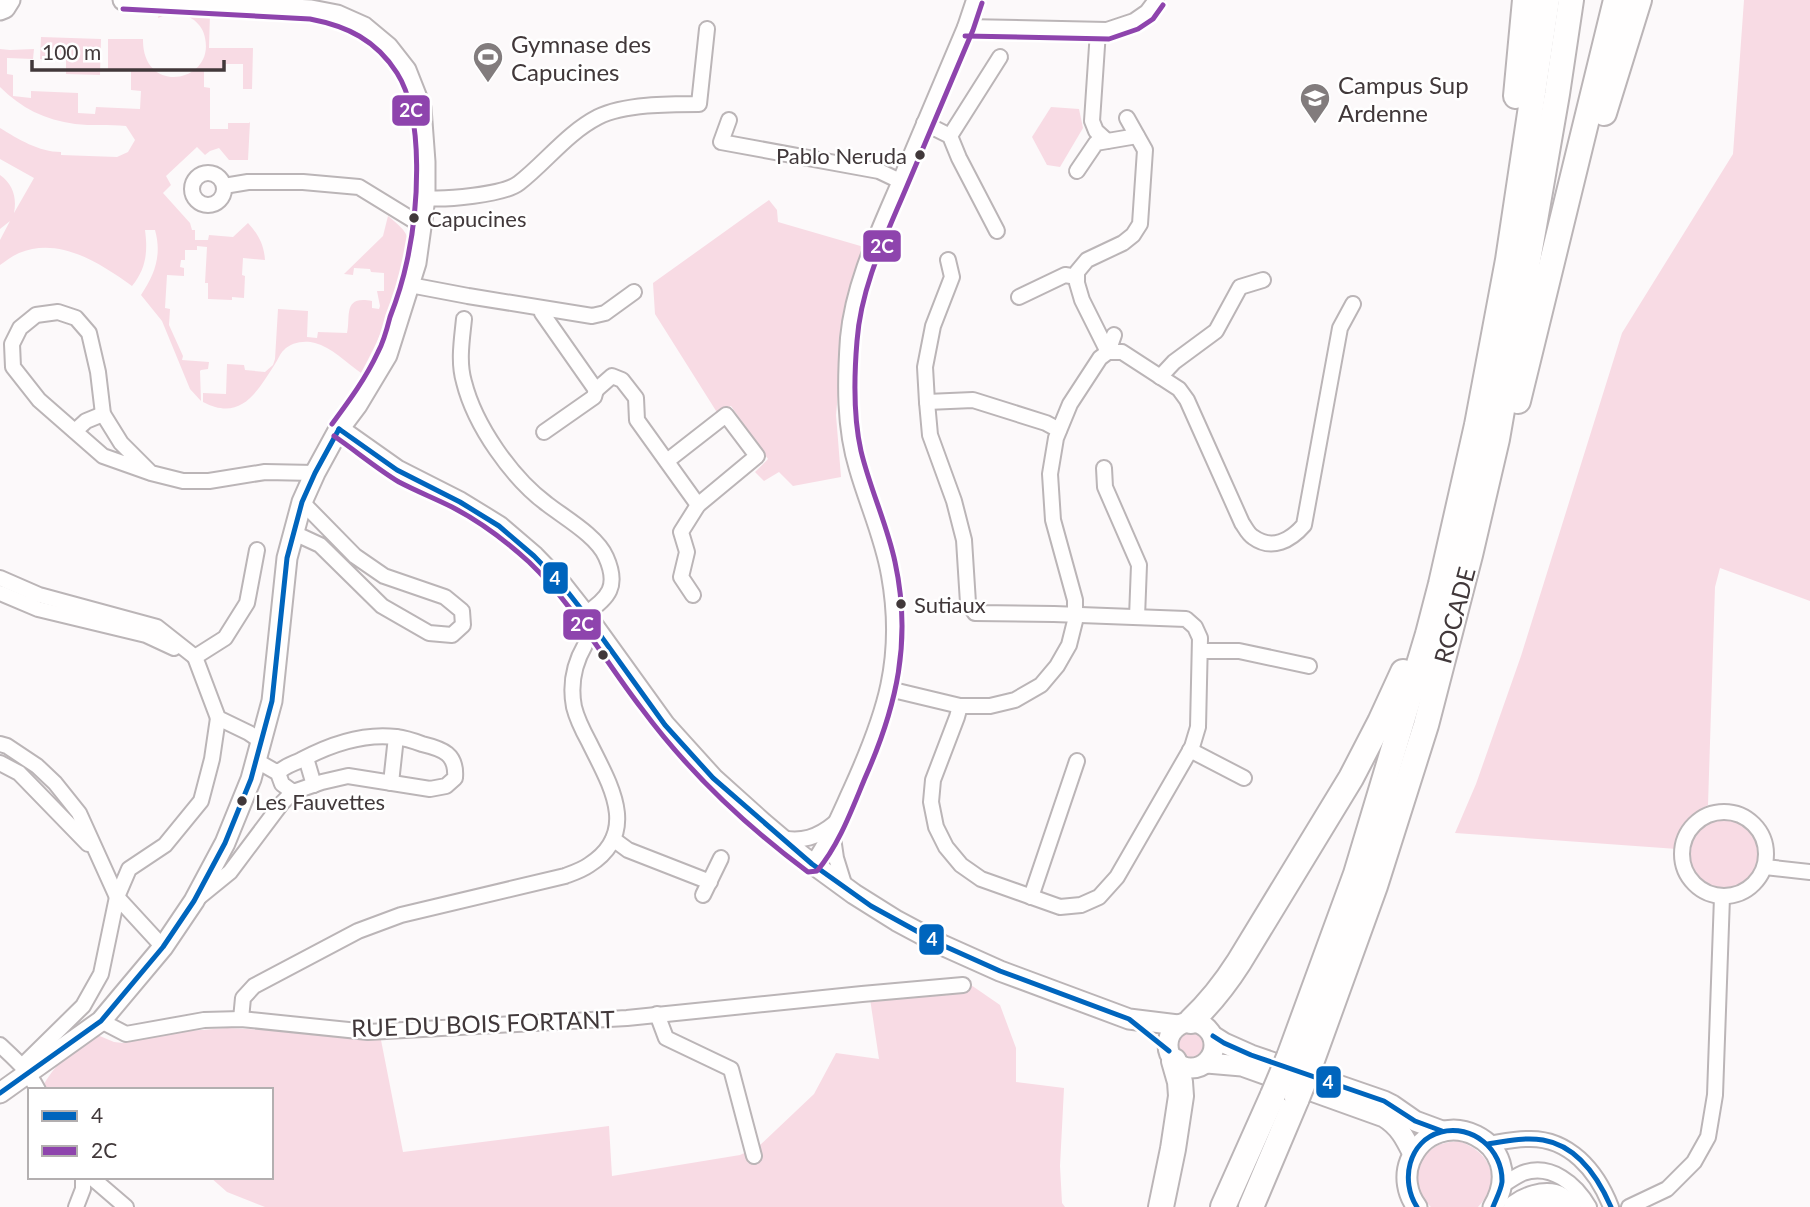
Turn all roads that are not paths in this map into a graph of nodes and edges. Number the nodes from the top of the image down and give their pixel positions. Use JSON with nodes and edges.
{"nodes":[{"id":1,"x":10,"y":0,"type":"edge"},
{"id":2,"x":123,"y":0,"type":"edge"},
{"id":3,"x":974,"y":0,"type":"edge"},
{"id":4,"x":1525,"y":0,"type":"edge"},
{"id":5,"x":1546,"y":0,"type":"edge"},
{"id":6,"x":1571,"y":0,"type":"edge"},
{"id":7,"x":1616,"y":0,"type":"edge"},
{"id":8,"x":1639,"y":0,"type":"edge"},
{"id":9,"x":1154,"y":2,"type":"edge"},
{"id":10,"x":0,"y":10,"type":"edge"},
{"id":11,"x":965,"y":27,"type":"junction"},
{"id":12,"x":707,"y":29,"type":"dead end"},
{"id":13,"x":1098,"y":31,"type":"junction"},
{"id":14,"x":1000,"y":57,"type":"dead end"},
{"id":15,"x":1127,"y":118,"type":"dead end"},
{"id":16,"x":729,"y":120,"type":"dead end"},
{"id":17,"x":924,"y":123,"type":"junction"},
{"id":18,"x":950,"y":136,"type":"junction"},
{"id":19,"x":1137,"y":136,"type":"junction"},
{"id":20,"x":1107,"y":141,"type":"junction"},
{"id":21,"x":1077,"y":171,"type":"dead end"},
{"id":22,"x":900,"y":181,"type":"junction"},
{"id":23,"x":224,"y":186,"type":"dead end"},
{"id":24,"x":425,"y":198,"type":"junction"},
{"id":25,"x":421,"y":225,"type":"junction"},
{"id":26,"x":998,"y":231,"type":"dead end"},
{"id":27,"x":948,"y":260,"type":"dead end"},
{"id":28,"x":1508,"y":260,"type":"junction"},
{"id":29,"x":1077,"y":277,"type":"junction"},
{"id":30,"x":1263,"y":280,"type":"dead end"},
{"id":31,"x":410,"y":285,"type":"junction"},
{"id":32,"x":634,"y":292,"type":"dead end"},
{"id":33,"x":1019,"y":297,"type":"dead end"},
{"id":34,"x":1353,"y":304,"type":"dead end"},
{"id":35,"x":541,"y":309,"type":"junction"},
{"id":36,"x":464,"y":318,"type":"dead end"},
{"id":37,"x":1114,"y":335,"type":"dead end"},
{"id":38,"x":1108,"y":352,"type":"junction"},
{"id":39,"x":1160,"y":377,"type":"junction"},
{"id":40,"x":1524,"y":379,"type":"junction"},
{"id":41,"x":596,"y":390,"type":"junction"},
{"id":42,"x":927,"y":402,"type":"junction"},
{"id":43,"x":103,"y":414,"type":"junction"},
{"id":44,"x":339,"y":429,"type":"junction"},
{"id":45,"x":1059,"y":430,"type":"junction"},
{"id":46,"x":75,"y":432,"type":"junction"},
{"id":47,"x":544,"y":432,"type":"dead end"},
{"id":48,"x":667,"y":461,"type":"junction"},
{"id":49,"x":1104,"y":468,"type":"dead end"},
{"id":50,"x":151,"y":473,"type":"junction"},
{"id":51,"x":315,"y":473,"type":"junction"},
{"id":52,"x":302,"y":502,"type":"junction"},
{"id":53,"x":698,"y":505,"type":"junction"},
{"id":54,"x":294,"y":533,"type":"junction"},
{"id":55,"x":257,"y":550,"type":"dead end"},
{"id":56,"x":1470,"y":555,"type":"junction"},
{"id":57,"x":0,"y":578,"type":"edge"},
{"id":58,"x":1441,"y":584,"type":"junction"},
{"id":59,"x":0,"y":593,"type":"edge"},
{"id":60,"x":693,"y":595,"type":"dead end"},
{"id":61,"x":585,"y":614,"type":"junction"},
{"id":62,"x":1075,"y":615,"type":"junction"},
{"id":63,"x":1137,"y":617,"type":"junction"},
{"id":64,"x":584,"y":645,"type":"dead end"},
{"id":65,"x":1200,"y":651,"type":"junction"},
{"id":66,"x":195,"y":657,"type":"junction"},
{"id":67,"x":1309,"y":666,"type":"dead end"},
{"id":68,"x":889,"y":689,"type":"junction"},
{"id":69,"x":960,"y":706,"type":"junction"},
{"id":70,"x":218,"y":718,"type":"junction"},
{"id":71,"x":396,"y":737,"type":"junction"},
{"id":72,"x":0,"y":744,"type":"edge"},
{"id":73,"x":1190,"y":750,"type":"junction"},
{"id":74,"x":260,"y":751,"type":"junction"},
{"id":75,"x":306,"y":758,"type":"junction"},
{"id":76,"x":1077,"y":761,"type":"dead end"},
{"id":77,"x":0,"y":763,"type":"edge"},
{"id":78,"x":278,"y":774,"type":"junction"},
{"id":79,"x":1244,"y":778,"type":"dead end"},
{"id":80,"x":391,"y":783,"type":"junction"},
{"id":81,"x":314,"y":785,"type":"junction"},
{"id":82,"x":293,"y":792,"type":"junction"},
{"id":83,"x":834,"y":827,"type":"junction"},
{"id":84,"x":780,"y":838,"type":"junction"},
{"id":85,"x":613,"y":839,"type":"junction"},
{"id":86,"x":97,"y":852,"type":"junction"},
{"id":87,"x":721,"y":858,"type":"dead end"},
{"id":88,"x":812,"y":864,"type":"junction"},
{"id":89,"x":1765,"y":867,"type":"junction"},
{"id":90,"x":1810,"y":872,"type":"edge"},
{"id":91,"x":845,"y":887,"type":"junction"},
{"id":92,"x":117,"y":897,"type":"junction"},
{"id":93,"x":1031,"y":897,"type":"junction"},
{"id":94,"x":1722,"y":897,"type":"junction"},
{"id":95,"x":194,"y":901,"type":"junction"},
{"id":96,"x":163,"y":947,"type":"junction"},
{"id":97,"x":963,"y":985,"type":"dead end"},
{"id":98,"x":657,"y":1014,"type":"junction"},
{"id":99,"x":241,"y":1019,"type":"junction"},
{"id":100,"x":1129,"y":1019,"type":"junction"},
{"id":101,"x":101,"y":1021,"type":"junction"},
{"id":102,"x":1184,"y":1023,"type":"junction"},
{"id":103,"x":1213,"y":1036,"type":"junction"},
{"id":104,"x":0,"y":1045,"type":"edge"},
{"id":105,"x":1172,"y":1056,"type":"junction"},
{"id":106,"x":1300,"y":1060,"type":"junction"},
{"id":107,"x":1207,"y":1063,"type":"junction"},
{"id":108,"x":30,"y":1076,"type":"edge"},
{"id":109,"x":0,"y":1093,"type":"edge"},
{"id":110,"x":1285,"y":1096,"type":"junction"},
{"id":111,"x":1442,"y":1131,"type":"junction"},
{"id":112,"x":1488,"y":1144,"type":"junction"},
{"id":113,"x":1413,"y":1154,"type":"junction"},
{"id":114,"x":754,"y":1156,"type":"dead end"},
{"id":115,"x":83,"y":1179,"type":"edge"},
{"id":116,"x":94,"y":1179,"type":"edge"},
{"id":117,"x":1503,"y":1185,"type":"junction"},
{"id":118,"x":76,"y":1207,"type":"edge"},
{"id":119,"x":127,"y":1207,"type":"edge"},
{"id":120,"x":1161,"y":1207,"type":"edge"},
{"id":121,"x":1223,"y":1207,"type":"edge"},
{"id":122,"x":1251,"y":1207,"type":"edge"},
{"id":123,"x":1259,"y":1207,"type":"edge"},
{"id":124,"x":1416,"y":1207,"type":"edge"},
{"id":125,"x":1493,"y":1207,"type":"edge"},
{"id":126,"x":1516,"y":1207,"type":"edge"},
{"id":127,"x":1569,"y":1207,"type":"edge"},
{"id":128,"x":1589,"y":1207,"type":"edge"},
{"id":129,"x":1611,"y":1207,"type":"edge"},
{"id":130,"x":1629,"y":1207,"type":"edge"}],
"edges":[{"from":1,"to":10,"type":"street"},
{"from":2,"to":24,"type":"street"},
{"from":3,"to":11,"type":"street"},
{"from":4,"to":28,"type":"highway"},
{"from":5,"to":28,"type":"highway"},
{"from":6,"to":56,"type":"highway","name":"ROCADE"},
{"from":7,"to":40,"type":"highway"},
{"from":8,"to":40,"type":"highway"},
{"from":9,"to":13,"type":"street"},
{"from":11,"to":13,"type":"street"},
{"from":11,"to":17,"type":"street"},
{"from":12,"to":24,"type":"street"},
{"from":13,"to":20,"type":"street"},
{"from":14,"to":18,"type":"street"},
{"from":15,"to":19,"type":"street"},
{"from":16,"to":22,"type":"street"},
{"from":17,"to":18,"type":"street"},
{"from":17,"to":22,"type":"street"},
{"from":18,"to":26,"type":"street"},
{"from":19,"to":20,"type":"street"},
{"from":19,"to":29,"type":"street"},
{"from":20,"to":21,"type":"street"},
{"from":22,"to":68,"type":"street"},
{"from":23,"to":25,"type":"street"},
{"from":24,"to":25,"type":"street"},
{"from":25,"to":31,"type":"street"},
{"from":27,"to":42,"type":"street"},
{"from":28,"to":58,"type":"highway"},
{"from":29,"to":33,"type":"street"},
{"from":29,"to":38,"type":"street"},
{"from":30,"to":39,"type":"street"},
{"from":31,"to":35,"type":"street"},
{"from":31,"to":44,"type":"street"},
{"from":32,"to":35,"type":"street"},
{"from":34,"to":39,"type":"street"},
{"from":35,"to":41,"type":"street"},
{"from":36,"to":61,"type":"street"},
{"from":37,"to":38,"type":"street"},
{"from":38,"to":39,"type":"street"},
{"from":38,"to":45,"type":"street"},
{"from":40,"to":56,"type":"highway"},
{"from":41,"to":47,"type":"street"},
{"from":41,"to":48,"type":"street"},
{"from":42,"to":45,"type":"street"},
{"from":42,"to":62,"type":"street"},
{"from":43,"to":46,"type":"street"},
{"from":43,"to":46,"type":"street"},
{"from":43,"to":50,"type":"street"},
{"from":44,"to":51,"type":"street"},
{"from":44,"to":61,"type":"street"},
{"from":45,"to":62,"type":"street"},
{"from":46,"to":50,"type":"street"},
{"from":48,"to":53,"type":"street"},
{"from":48,"to":53,"type":"street"},
{"from":49,"to":63,"type":"street"},
{"from":50,"to":51,"type":"street"},
{"from":51,"to":52,"type":"street"},
{"from":52,"to":54,"type":"street"},
{"from":52,"to":54,"type":"street"},
{"from":53,"to":60,"type":"street"},
{"from":54,"to":74,"type":"street"},
{"from":55,"to":66,"type":"street"},
{"from":56,"to":106,"type":"highway","name":"ROCADE"},
{"from":57,"to":66,"type":"street"},
{"from":58,"to":102,"type":"highway"},
{"from":58,"to":106,"type":"highway"},
{"from":59,"to":66,"type":"street"},
{"from":61,"to":84,"type":"street"},
{"from":62,"to":63,"type":"street"},
{"from":62,"to":69,"type":"street"},
{"from":63,"to":65,"type":"street"},
{"from":64,"to":85,"type":"street"},
{"from":65,"to":67,"type":"street"},
{"from":65,"to":73,"type":"street"},
{"from":66,"to":70,"type":"street"},
{"from":68,"to":69,"type":"street"},
{"from":68,"to":83,"type":"street"},
{"from":69,"to":93,"type":"street"},
{"from":70,"to":74,"type":"street"},
{"from":70,"to":92,"type":"street"},
{"from":71,"to":75,"type":"street"},
{"from":71,"to":80,"type":"street"},
{"from":71,"to":80,"type":"street"},
{"from":72,"to":86,"type":"street"},
{"from":73,"to":79,"type":"street"},
{"from":73,"to":93,"type":"street"},
{"from":74,"to":78,"type":"street"},
{"from":74,"to":95,"type":"street"},
{"from":75,"to":78,"type":"street"},
{"from":75,"to":81,"type":"street"},
{"from":76,"to":93,"type":"street"},
{"from":77,"to":86,"type":"street"},
{"from":78,"to":82,"type":"street"},
{"from":80,"to":81,"type":"street"},
{"from":81,"to":82,"type":"street"},
{"from":82,"to":95,"type":"street"},
{"from":83,"to":84,"type":"street"},
{"from":83,"to":88,"type":"street"},
{"from":83,"to":91,"type":"street"},
{"from":84,"to":88,"type":"street"},
{"from":85,"to":87,"type":"street"},
{"from":85,"to":99,"type":"street"},
{"from":86,"to":92,"type":"street"},
{"from":88,"to":91,"type":"street"},
{"from":89,"to":90,"type":"street"},
{"from":89,"to":94,"type":"street"},
{"from":89,"to":94,"type":"street"},
{"from":91,"to":100,"type":"street"},
{"from":92,"to":96,"type":"street"},
{"from":92,"to":108,"type":"street"},
{"from":94,"to":130,"type":"street"},
{"from":95,"to":96,"type":"street"},
{"from":96,"to":101,"type":"street"},
{"from":97,"to":98,"type":"street","name":"RUE DU BOIS FORTANT"},
{"from":98,"to":99,"type":"street","name":"RUE DU BOIS FORTANT"},
{"from":98,"to":114,"type":"street"},
{"from":99,"to":101,"type":"street","name":"RUE DU BOIS FORTANT"},
{"from":100,"to":102,"type":"street"},
{"from":100,"to":105,"type":"street"},
{"from":101,"to":108,"type":"street"},
{"from":102,"to":103,"type":"street"},
{"from":102,"to":105,"type":"street"},
{"from":103,"to":107,"type":"street"},
{"from":103,"to":111,"type":"street"},
{"from":104,"to":108,"type":"street"},
{"from":105,"to":107,"type":"street"},
{"from":105,"to":120,"type":"highway"},
{"from":106,"to":110,"type":"highway","bridge":true},
{"from":107,"to":113,"type":"street"},
{"from":108,"to":109,"type":"street"},
{"from":110,"to":121,"type":"highway"},
{"from":110,"to":122,"type":"highway"},
{"from":110,"to":123,"type":"highway"},
{"from":111,"to":112,"type":"street"},
{"from":111,"to":113,"type":"street"},
{"from":112,"to":117,"type":"street"},
{"from":112,"to":129,"type":"street"},
{"from":113,"to":124,"type":"street"},
{"from":115,"to":118,"type":"street"},
{"from":116,"to":119,"type":"street"},
{"from":117,"to":125,"type":"street"},
{"from":117,"to":128,"type":"street"},
{"from":126,"to":127,"type":"highway"}]}
